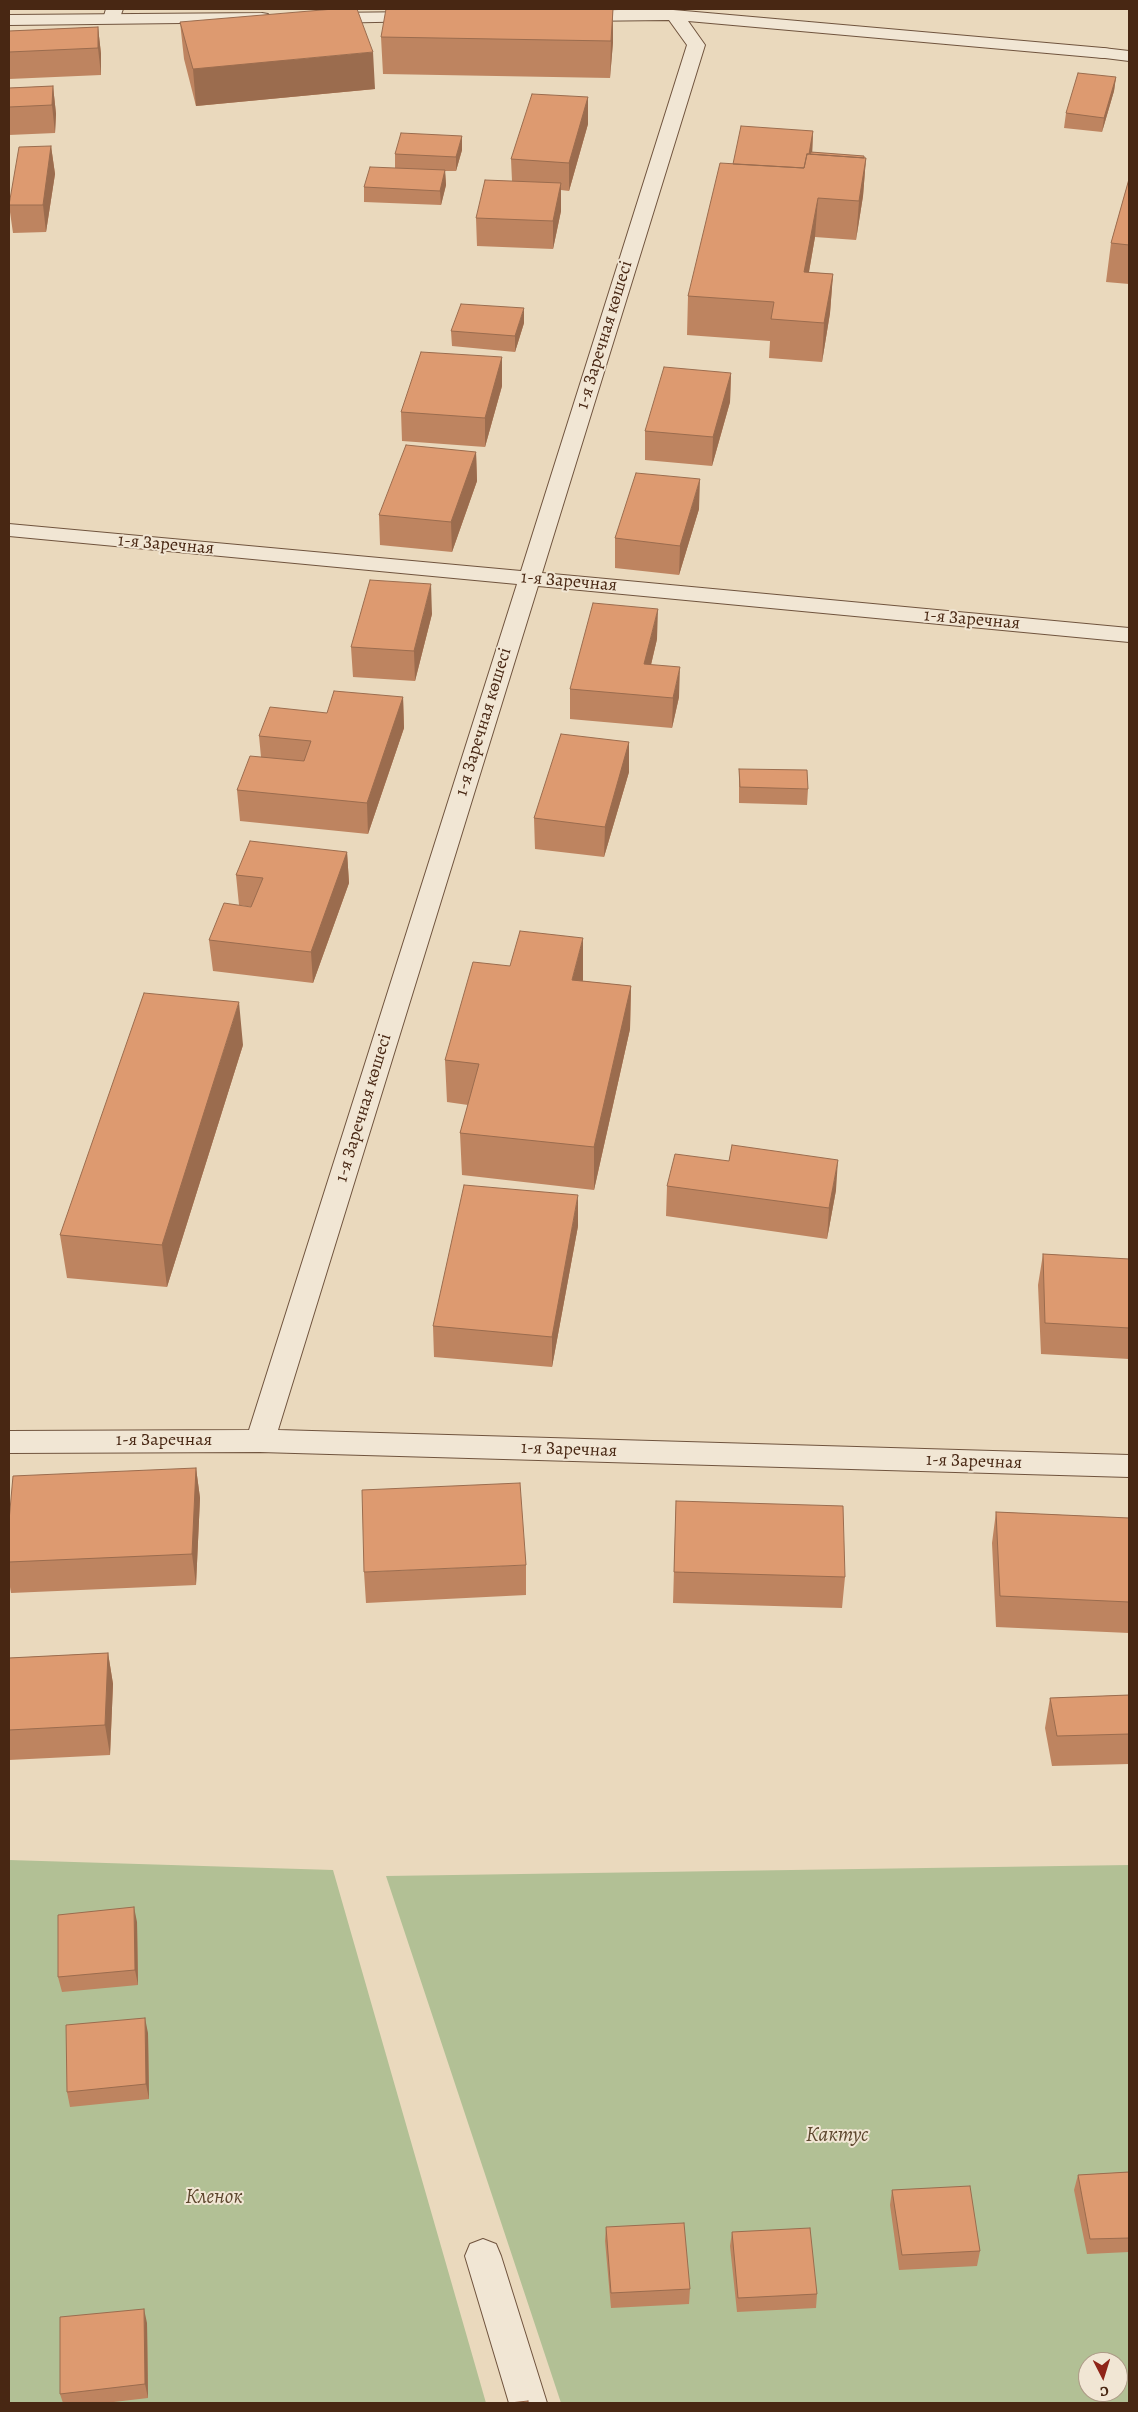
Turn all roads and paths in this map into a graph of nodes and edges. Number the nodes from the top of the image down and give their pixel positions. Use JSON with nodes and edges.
{"nodes":[{"id":1,"x":672,"y":12,"type":"edge"},
{"id":2,"x":114,"y":14,"type":"edge"},
{"id":3,"x":556,"y":16,"type":"edge"},
{"id":4,"x":438,"y":17,"type":"edge"},
{"id":5,"x":280,"y":18,"type":"edge"},
{"id":6,"x":309,"y":18,"type":"edge"},
{"id":7,"x":9,"y":20,"type":"edge"},
{"id":8,"x":1129,"y":56,"type":"edge"},
{"id":9,"x":9,"y":530,"type":"edge"},
{"id":10,"x":529,"y":578,"type":"junction"},
{"id":11,"x":1129,"y":635,"type":"edge"},
{"id":12,"x":260,"y":1441,"type":"junction"},
{"id":13,"x":9,"y":1442,"type":"edge"},
{"id":14,"x":1129,"y":1466,"type":"edge"},
{"id":15,"x":483,"y":2256,"type":"dead end"},
{"id":16,"x":528,"y":2403,"type":"edge"}],
"edges":[{"from":1,"to":3,"type":"street"},
{"from":1,"to":8,"type":"street"},
{"from":1,"to":10,"type":"street","name":"1-я Заречная көшесі"},
{"from":2,"to":5,"type":"street"},
{"from":2,"to":7,"type":"street"},
{"from":4,"to":6,"type":"street"},
{"from":9,"to":10,"type":"street","name":"1-я Заречная"},
{"from":10,"to":11,"type":"street","name":"1-я Заречная"},
{"from":10,"to":12,"type":"street","name":"1-я Заречная көшесі"},
{"from":12,"to":13,"type":"street","name":"1-я Заречная"},
{"from":12,"to":14,"type":"street","name":"1-я Заречная"},
{"from":15,"to":16,"type":"street"}]}
